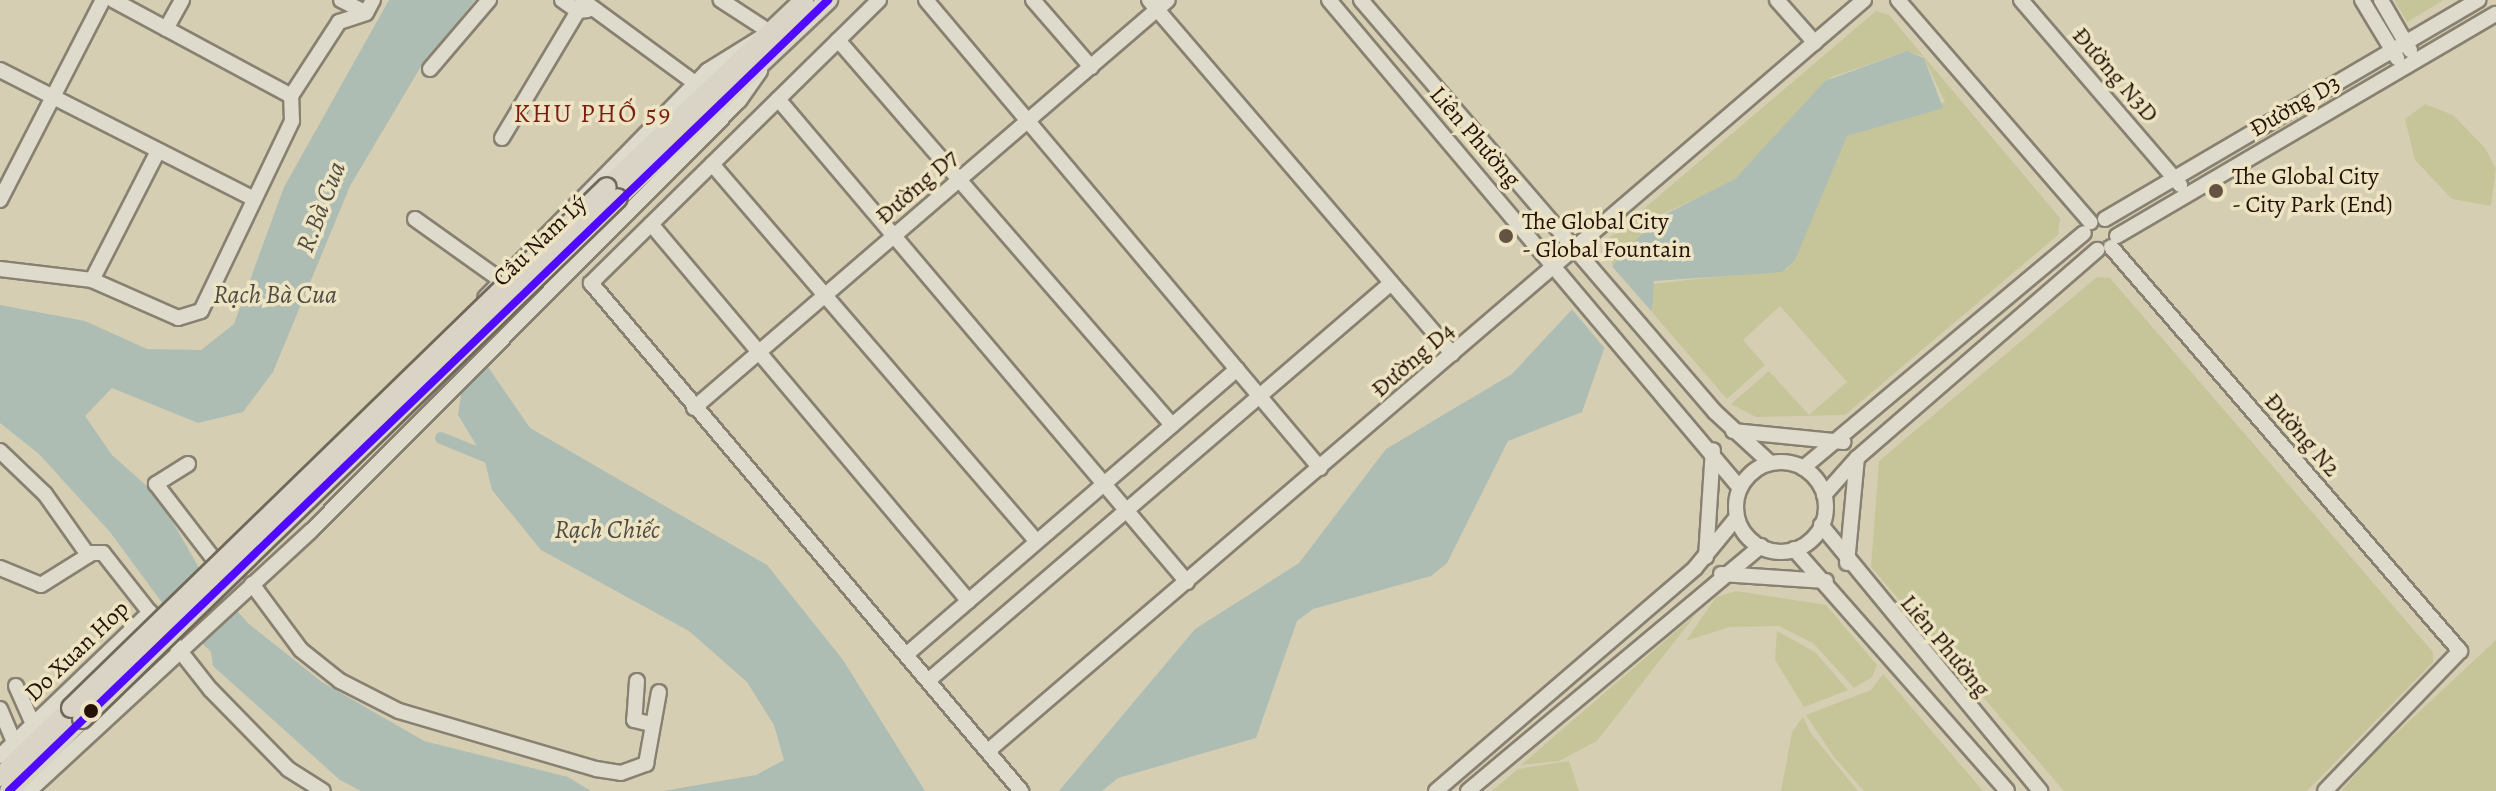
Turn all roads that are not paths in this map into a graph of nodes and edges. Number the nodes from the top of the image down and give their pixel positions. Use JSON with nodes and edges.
{"nodes":[{"id":1,"x":103,"y":0,"type":"edge"},
{"id":2,"x":113,"y":0,"type":"edge"},
{"id":3,"x":182,"y":0,"type":"edge"},
{"id":4,"x":341,"y":0,"type":"edge"},
{"id":5,"x":489,"y":0,"type":"edge"},
{"id":6,"x":562,"y":0,"type":"edge"},
{"id":7,"x":721,"y":0,"type":"edge"},
{"id":8,"x":804,"y":0,"type":"edge"},
{"id":9,"x":828,"y":0,"type":"edge"},
{"id":10,"x":879,"y":0,"type":"edge"},
{"id":11,"x":926,"y":0,"type":"edge"},
{"id":12,"x":1033,"y":0,"type":"edge"},
{"id":13,"x":1329,"y":0,"type":"edge"},
{"id":14,"x":1361,"y":0,"type":"edge"},
{"id":15,"x":1777,"y":0,"type":"edge"},
{"id":16,"x":1864,"y":0,"type":"edge"},
{"id":17,"x":1898,"y":0,"type":"edge"},
{"id":18,"x":2021,"y":0,"type":"edge"},
{"id":19,"x":2362,"y":0,"type":"edge"},
{"id":20,"x":2381,"y":0,"type":"edge"},
{"id":21,"x":2479,"y":0,"type":"edge"},
{"id":22,"x":1158,"y":3,"type":"edge"},
{"id":23,"x":369,"y":6,"type":"edge"},
{"id":24,"x":583,"y":7,"type":"edge"},
{"id":25,"x":2496,"y":14,"type":"edge"},
{"id":26,"x":166,"y":29,"type":"junction"},
{"id":27,"x":775,"y":38,"type":"junction"},
{"id":28,"x":838,"y":40,"type":"junction"},
{"id":29,"x":1815,"y":43,"type":"junction"},
{"id":30,"x":2406,"y":43,"type":"junction"},
{"id":31,"x":2392,"y":51,"type":"junction"},
{"id":32,"x":2417,"y":61,"type":"junction"},
{"id":33,"x":1091,"y":67,"type":"junction"},
{"id":34,"x":430,"y":69,"type":"dead end"},
{"id":35,"x":2403,"y":69,"type":"junction"},
{"id":36,"x":0,"y":70,"type":"edge"},
{"id":37,"x":695,"y":83,"type":"junction"},
{"id":38,"x":291,"y":96,"type":"junction"},
{"id":39,"x":52,"y":98,"type":"junction"},
{"id":40,"x":778,"y":99,"type":"junction"},
{"id":41,"x":1028,"y":121,"type":"junction"},
{"id":42,"x":502,"y":138,"type":"dead end"},
{"id":43,"x":158,"y":151,"type":"junction"},
{"id":44,"x":712,"y":164,"type":"junction"},
{"id":45,"x":2175,"y":178,"type":"junction"},
{"id":46,"x":959,"y":180,"type":"junction"},
{"id":47,"x":2188,"y":194,"type":"junction"},
{"id":48,"x":254,"y":199,"type":"junction"},
{"id":49,"x":0,"y":200,"type":"edge"},
{"id":50,"x":415,"y":219,"type":"dead end"},
{"id":51,"x":2105,"y":219,"type":"junction"},
{"id":52,"x":651,"y":224,"type":"junction"},
{"id":53,"x":2087,"y":227,"type":"junction"},
{"id":54,"x":894,"y":236,"type":"junction"},
{"id":55,"x":2108,"y":244,"type":"junction"},
{"id":56,"x":1575,"y":249,"type":"junction"},
{"id":57,"x":1556,"y":265,"type":"junction"},
{"id":58,"x":0,"y":269,"type":"edge"},
{"id":59,"x":499,"y":279,"type":"junction"},
{"id":60,"x":92,"y":280,"type":"junction"},
{"id":61,"x":1391,"y":283,"type":"junction"},
{"id":62,"x":825,"y":295,"type":"junction"},
{"id":63,"x":1996,"y":309,"type":"junction"},
{"id":64,"x":2010,"y":325,"type":"junction"},
{"id":65,"x":509,"y":329,"type":"junction"},
{"id":66,"x":759,"y":352,"type":"junction"},
{"id":67,"x":1452,"y":354,"type":"junction"},
{"id":68,"x":1237,"y":369,"type":"junction"},
{"id":69,"x":1260,"y":396,"type":"junction"},
{"id":70,"x":694,"y":408,"type":"junction"},
{"id":71,"x":1172,"y":425,"type":"junction"},
{"id":72,"x":1733,"y":431,"type":"junction"},
{"id":73,"x":1843,"y":442,"type":"junction"},
{"id":74,"x":1713,"y":450,"type":"junction"},
{"id":75,"x":0,"y":451,"type":"edge"},
{"id":76,"x":1857,"y":458,"type":"junction"},
{"id":77,"x":1770,"y":463,"type":"junction"},
{"id":78,"x":188,"y":464,"type":"dead end"},
{"id":79,"x":1320,"y":468,"type":"junction"},
{"id":80,"x":1803,"y":468,"type":"junction"},
{"id":81,"x":1105,"y":483,"type":"junction"},
{"id":82,"x":1740,"y":488,"type":"junction"},
{"id":83,"x":1824,"y":495,"type":"junction"},
{"id":84,"x":1127,"y":510,"type":"junction"},
{"id":85,"x":1737,"y":517,"type":"junction"},
{"id":86,"x":1821,"y":525,"type":"junction"},
{"id":87,"x":1036,"y":541,"type":"junction"},
{"id":88,"x":1761,"y":546,"type":"junction"},
{"id":89,"x":1794,"y":549,"type":"junction"},
{"id":90,"x":88,"y":555,"type":"junction"},
{"id":91,"x":1706,"y":557,"type":"junction"},
{"id":92,"x":1847,"y":563,"type":"junction"},
{"id":93,"x":0,"y":568,"type":"edge"},
{"id":94,"x":1721,"y":574,"type":"junction"},
{"id":95,"x":1826,"y":581,"type":"junction"},
{"id":96,"x":1187,"y":582,"type":"junction"},
{"id":97,"x":247,"y":588,"type":"junction"},
{"id":98,"x":968,"y":601,"type":"junction"},
{"id":99,"x":1649,"y":608,"type":"junction"},
{"id":100,"x":150,"y":612,"type":"junction"},
{"id":101,"x":1663,"y":624,"type":"junction"},
{"id":102,"x":179,"y":647,"type":"junction"},
{"id":103,"x":907,"y":654,"type":"junction"},
{"id":104,"x":929,"y":680,"type":"junction"},
{"id":105,"x":637,"y":681,"type":"dead end"},
{"id":106,"x":16,"y":686,"type":"dead end"},
{"id":107,"x":659,"y":692,"type":"dead end"},
{"id":108,"x":0,"y":709,"type":"edge"},
{"id":109,"x":76,"y":714,"type":"junction"},
{"id":110,"x":33,"y":724,"type":"junction"},
{"id":111,"x":651,"y":724,"type":"junction"},
{"id":112,"x":14,"y":742,"type":"junction"},
{"id":113,"x":988,"y":751,"type":"junction"},
{"id":114,"x":0,"y":756,"type":"edge"},
{"id":115,"x":0,"y":777,"type":"edge"},
{"id":116,"x":1446,"y":788,"type":"edge"},
{"id":117,"x":9,"y":791,"type":"edge"},
{"id":118,"x":29,"y":791,"type":"edge"},
{"id":119,"x":323,"y":791,"type":"edge"},
{"id":120,"x":1021,"y":791,"type":"edge"},
{"id":121,"x":1468,"y":791,"type":"edge"},
{"id":122,"x":2007,"y":791,"type":"edge"},
{"id":123,"x":2040,"y":791,"type":"edge"},
{"id":124,"x":2325,"y":791,"type":"edge"}],
"edges":[{"from":1,"to":39,"type":"street"},
{"from":2,"to":26,"type":"street"},
{"from":3,"to":26,"type":"street"},
{"from":4,"to":23,"type":"street"},
{"from":5,"to":34,"type":"street"},
{"from":6,"to":24,"type":"street"},
{"from":7,"to":27,"type":"street"},
{"from":8,"to":27,"type":"main road"},
{"from":9,"to":27,"type":"main road"},
{"from":10,"to":28,"type":"street"},
{"from":11,"to":41,"type":"street"},
{"from":12,"to":33,"type":"street"},
{"from":13,"to":57,"type":"street","name":"Liên Phường"},
{"from":14,"to":56,"type":"street","name":"Liên Phường"},
{"from":15,"to":29,"type":"street"},
{"from":16,"to":29,"type":"street","name":"Đường D4"},
{"from":17,"to":53,"type":"street"},
{"from":18,"to":45,"type":"street","name":"Đường N3D"},
{"from":19,"to":31,"type":"street"},
{"from":20,"to":30,"type":"street"},
{"from":21,"to":30,"type":"street","name":"Đường D3"},
{"from":22,"to":33,"type":"street","name":"Đường D7"},
{"from":22,"to":61,"type":"street"},
{"from":23,"to":38,"type":"street"},
{"from":24,"to":37,"type":"street"},
{"from":24,"to":42,"type":"street"},
{"from":25,"to":32,"type":"street","name":"Đường D3"},
{"from":26,"to":38,"type":"street"},
{"from":27,"to":37,"type":"street"},
{"from":27,"to":65,"type":"street"},
{"from":27,"to":109,"type":"main road","name":"Cầu Nam Lý","bridge":true},
{"from":28,"to":40,"type":"street"},
{"from":28,"to":46,"type":"street"},
{"from":29,"to":56,"type":"street","name":"Đường D4"},
{"from":30,"to":31,"type":"street","name":"Đường D3"},
{"from":30,"to":32,"type":"street"},
{"from":31,"to":35,"type":"street"},
{"from":31,"to":45,"type":"street","name":"Đường D3"},
{"from":32,"to":35,"type":"street","name":"Đường D3"},
{"from":33,"to":41,"type":"street","name":"Đường D7"},
{"from":35,"to":47,"type":"street","name":"Đường D3"},
{"from":36,"to":39,"type":"street"},
{"from":37,"to":59,"type":"street"},
{"from":38,"to":48,"type":"street"},
{"from":39,"to":43,"type":"street"},
{"from":39,"to":49,"type":"street"},
{"from":40,"to":44,"type":"street"},
{"from":40,"to":54,"type":"street"},
{"from":41,"to":46,"type":"street","name":"Đường D7"},
{"from":41,"to":68,"type":"street"},
{"from":43,"to":48,"type":"street"},
{"from":43,"to":60,"type":"street"},
{"from":44,"to":52,"type":"street"},
{"from":44,"to":62,"type":"street"},
{"from":45,"to":47,"type":"street","name":"Đường N3D"},
{"from":45,"to":51,"type":"street","name":"Đường D3"},
{"from":46,"to":54,"type":"street","name":"Đường D7"},
{"from":46,"to":71,"type":"street"},
{"from":47,"to":55,"type":"street","name":"Đường D3"},
{"from":48,"to":60,"type":"street"},
{"from":50,"to":59,"type":"street"},
{"from":51,"to":53,"type":"street","name":"Đường D3"},
{"from":51,"to":55,"type":"street"},
{"from":52,"to":66,"type":"street"},
{"from":52,"to":70,"type":"street"},
{"from":53,"to":55,"type":"street"},
{"from":53,"to":63,"type":"street"},
{"from":54,"to":62,"type":"street","name":"Đường D7"},
{"from":54,"to":81,"type":"street"},
{"from":55,"to":64,"type":"street","name":"Đường D3"},
{"from":55,"to":124,"type":"street","name":"Đường N2"},
{"from":56,"to":57,"type":"street","name":"Đường D4"},
{"from":56,"to":72,"type":"street","name":"Liên Phường"},
{"from":57,"to":67,"type":"street","name":"Đường D4"},
{"from":57,"to":74,"type":"street","name":"Liên Phường"},
{"from":58,"to":60,"type":"street"},
{"from":59,"to":65,"type":"street"},
{"from":61,"to":67,"type":"street"},
{"from":61,"to":69,"type":"street"},
{"from":62,"to":66,"type":"street","name":"Đường D7"},
{"from":62,"to":87,"type":"street"},
{"from":63,"to":64,"type":"street"},
{"from":63,"to":73,"type":"street"},
{"from":64,"to":76,"type":"street","name":"Đường D3"},
{"from":65,"to":97,"type":"street"},
{"from":66,"to":70,"type":"street","name":"Đường D7"},
{"from":66,"to":98,"type":"street"},
{"from":67,"to":79,"type":"street","name":"Đường D4"},
{"from":68,"to":69,"type":"street"},
{"from":68,"to":71,"type":"street"},
{"from":69,"to":79,"type":"street"},
{"from":69,"to":84,"type":"street"},
{"from":70,"to":103,"type":"street"},
{"from":71,"to":81,"type":"street"},
{"from":72,"to":73,"type":"street"},
{"from":72,"to":77,"type":"street","name":"Liên Phường"},
{"from":73,"to":80,"type":"street"},
{"from":74,"to":82,"type":"street","name":"Liên Phường"},
{"from":74,"to":91,"type":"street"},
{"from":75,"to":90,"type":"street"},
{"from":76,"to":83,"type":"street","name":"Đường D3"},
{"from":76,"to":92,"type":"street"},
{"from":77,"to":80,"type":"street"},
{"from":77,"to":82,"type":"street"},
{"from":78,"to":97,"type":"street"},
{"from":79,"to":96,"type":"street","name":"Đường D4"},
{"from":80,"to":83,"type":"street"},
{"from":81,"to":84,"type":"street"},
{"from":81,"to":87,"type":"street"},
{"from":82,"to":85,"type":"street"},
{"from":83,"to":86,"type":"street"},
{"from":84,"to":96,"type":"street"},
{"from":84,"to":104,"type":"street"},
{"from":85,"to":88,"type":"street"},
{"from":85,"to":91,"type":"street"},
{"from":86,"to":89,"type":"street"},
{"from":86,"to":92,"type":"street","name":"Liên Phường"},
{"from":87,"to":98,"type":"street"},
{"from":88,"to":89,"type":"street"},
{"from":88,"to":94,"type":"street"},
{"from":89,"to":95,"type":"street","name":"Liên Phường"},
{"from":90,"to":93,"type":"street"},
{"from":90,"to":100,"type":"street"},
{"from":91,"to":99,"type":"street"},
{"from":92,"to":123,"type":"street","name":"Liên Phường"},
{"from":94,"to":95,"type":"street"},
{"from":94,"to":101,"type":"street"},
{"from":95,"to":122,"type":"street","name":"Liên Phường"},
{"from":96,"to":113,"type":"street","name":"Đường D4"},
{"from":97,"to":102,"type":"street"},
{"from":97,"to":111,"type":"street"},
{"from":98,"to":103,"type":"street"},
{"from":99,"to":101,"type":"street"},
{"from":99,"to":116,"type":"street"},
{"from":100,"to":102,"type":"street"},
{"from":100,"to":110,"type":"street","name":"Do Xuan Hop"},
{"from":101,"to":121,"type":"street"},
{"from":102,"to":118,"type":"street"},
{"from":102,"to":119,"type":"street"},
{"from":103,"to":104,"type":"street"},
{"from":104,"to":113,"type":"street"},
{"from":105,"to":111,"type":"street"},
{"from":106,"to":110,"type":"street"},
{"from":107,"to":111,"type":"street"},
{"from":108,"to":112,"type":"street"},
{"from":109,"to":115,"type":"main road"},
{"from":109,"to":117,"type":"main road"},
{"from":110,"to":112,"type":"street","name":"Do Xuan Hop"},
{"from":112,"to":114,"type":"street","name":"Do Xuan Hop"},
{"from":113,"to":120,"type":"street"}]}
